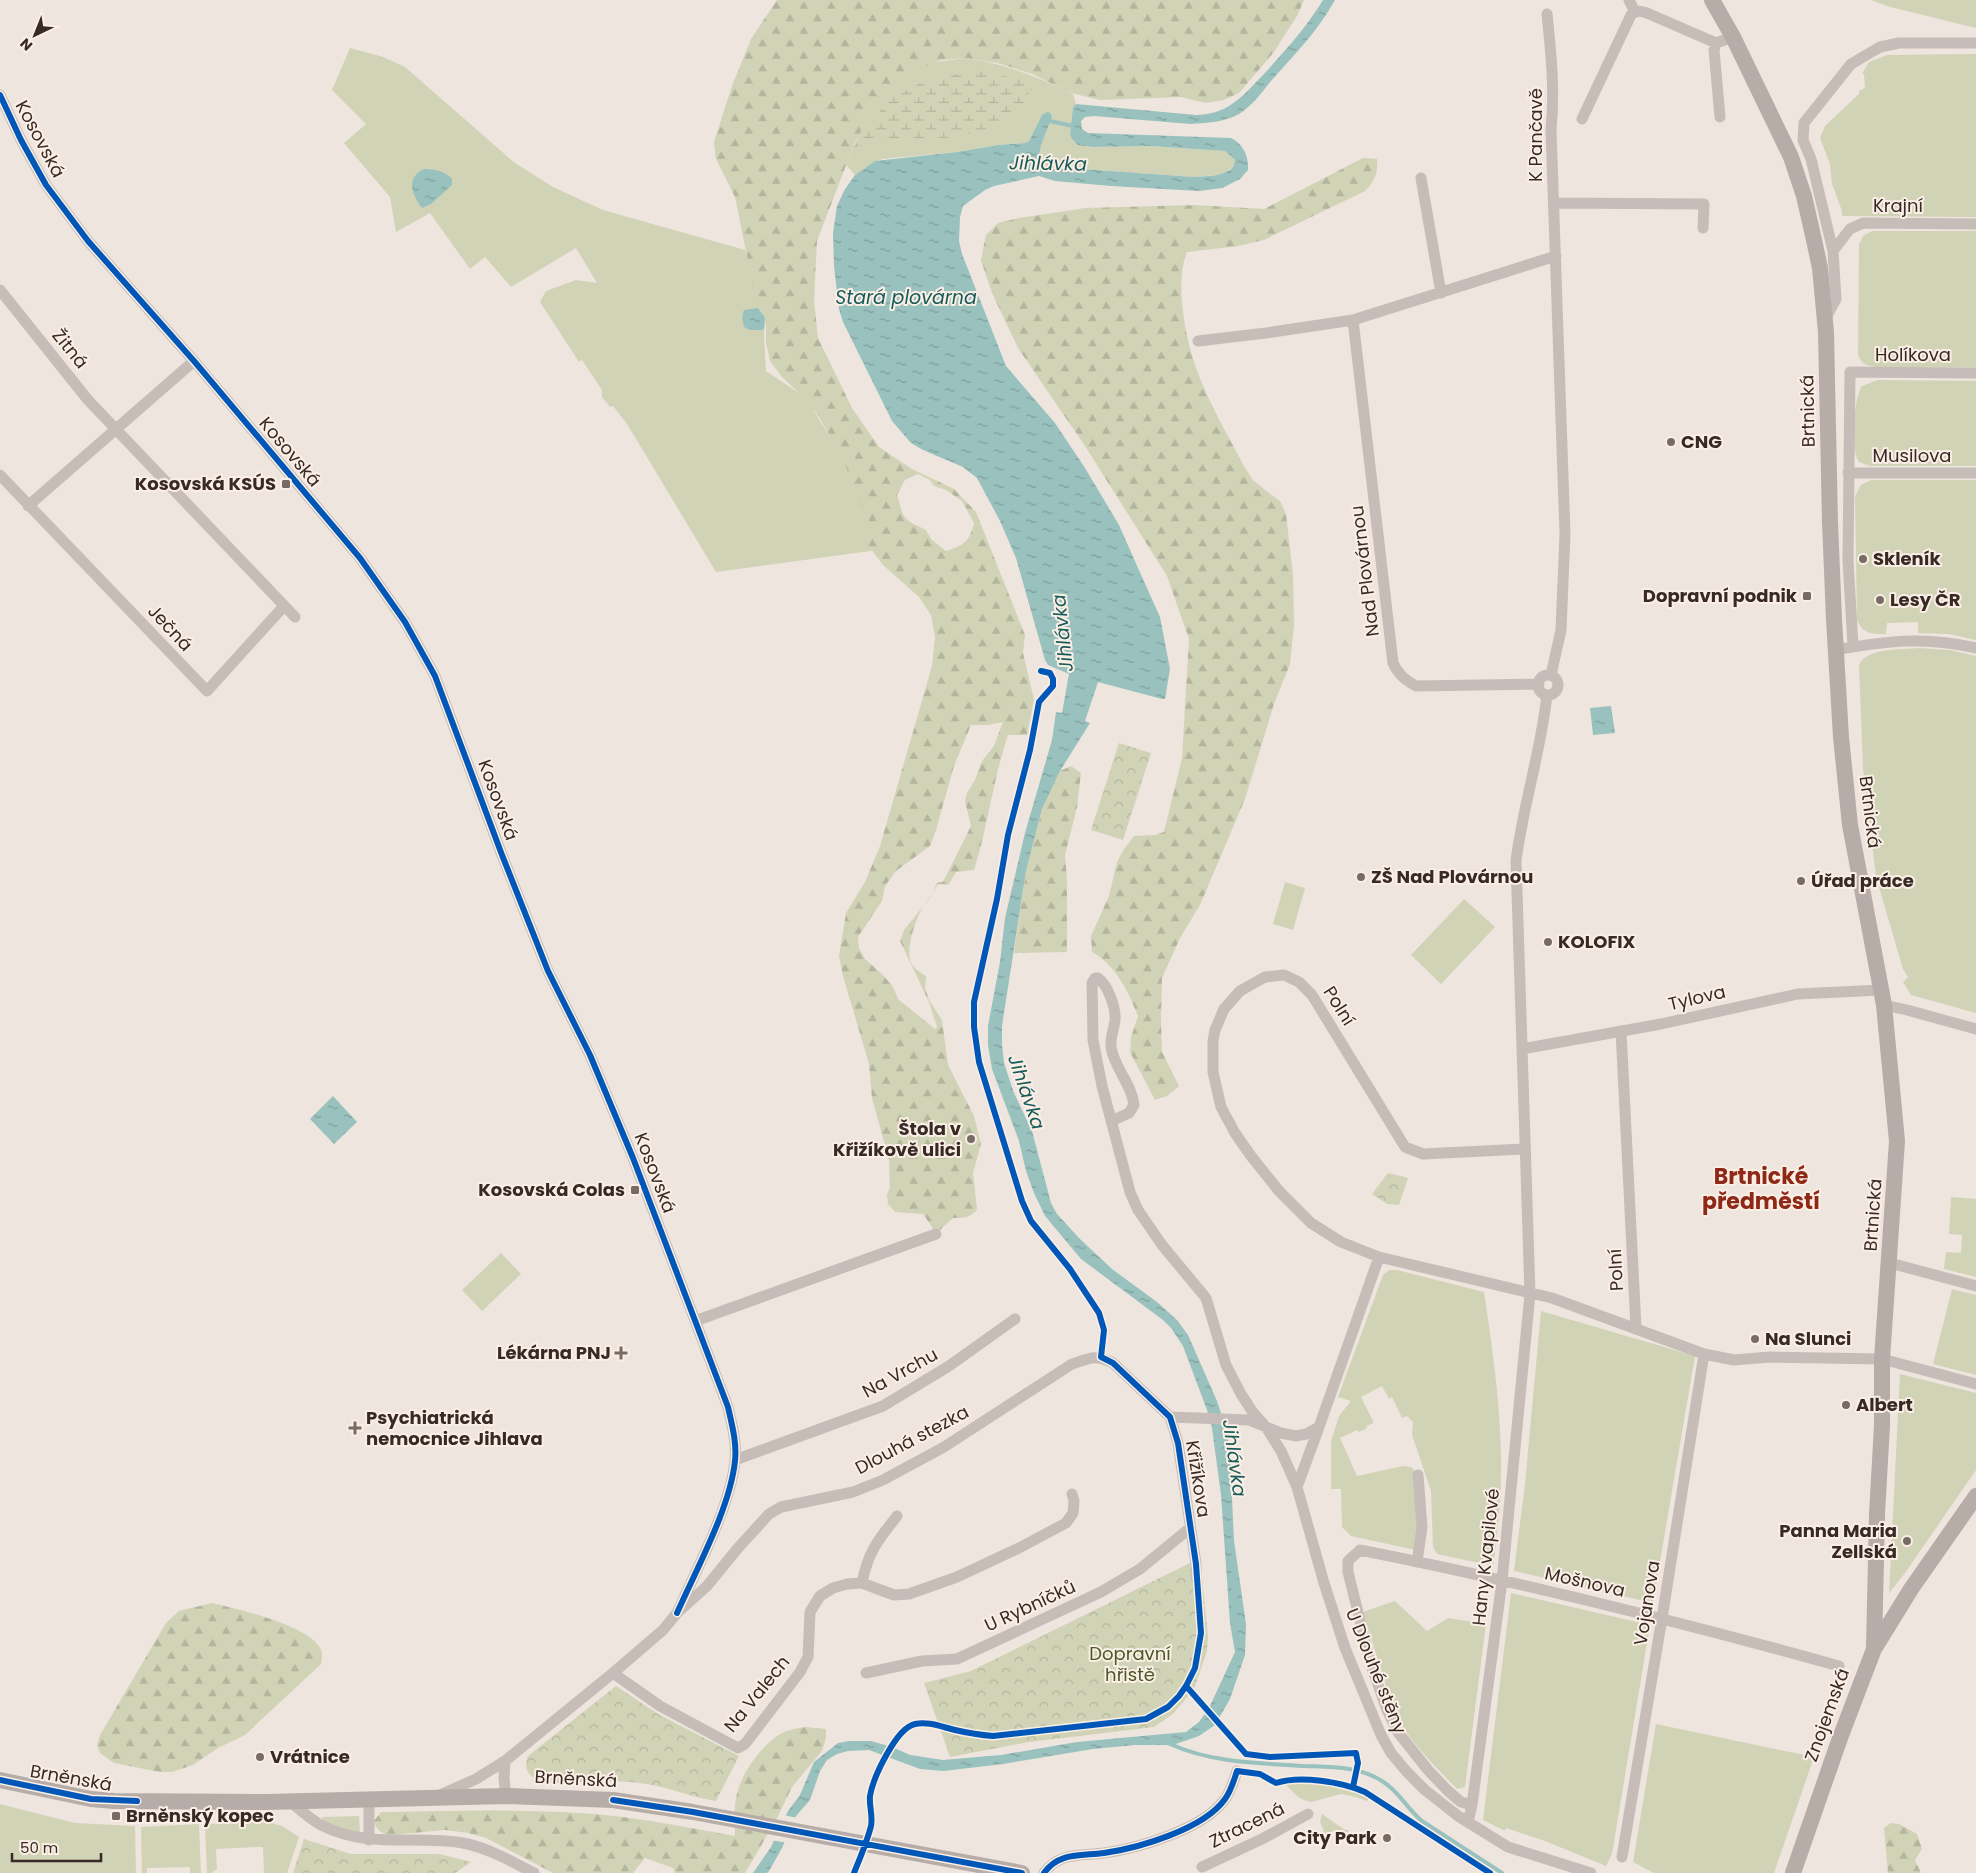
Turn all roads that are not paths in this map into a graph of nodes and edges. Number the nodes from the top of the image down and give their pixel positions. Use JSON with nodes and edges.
{"nodes":[{"id":1,"x":1629,"y":0,"type":"edge"},
{"id":2,"x":1712,"y":0,"type":"edge"},
{"id":3,"x":1634,"y":12,"type":"junction"},
{"id":4,"x":1547,"y":14,"type":"dead end"},
{"id":5,"x":1733,"y":36,"type":"junction"},
{"id":6,"x":1716,"y":43,"type":"junction"},
{"id":7,"x":1976,"y":43,"type":"edge"},
{"id":8,"x":0,"y":95,"type":"edge"},
{"id":9,"x":1720,"y":117,"type":"dead end"},
{"id":10,"x":1582,"y":119,"type":"dead end"},
{"id":11,"x":1422,"y":178,"type":"dead end"},
{"id":12,"x":1555,"y":203,"type":"junction"},
{"id":13,"x":1976,"y":224,"type":"edge"},
{"id":14,"x":1703,"y":228,"type":"dead end"},
{"id":15,"x":1833,"y":251,"type":"junction"},
{"id":16,"x":1556,"y":256,"type":"junction"},
{"id":17,"x":0,"y":290,"type":"edge"},
{"id":18,"x":1442,"y":293,"type":"junction"},
{"id":19,"x":1825,"y":319,"type":"junction"},
{"id":20,"x":1353,"y":320,"type":"junction"},
{"id":21,"x":1198,"y":340,"type":"dead end"},
{"id":22,"x":194,"y":361,"type":"junction"},
{"id":23,"x":1976,"y":373,"type":"edge"},
{"id":24,"x":116,"y":428,"type":"junction"},
{"id":25,"x":1848,"y":473,"type":"junction"},
{"id":26,"x":1976,"y":474,"type":"edge"},
{"id":27,"x":0,"y":475,"type":"edge"},
{"id":28,"x":28,"y":506,"type":"junction"},
{"id":29,"x":284,"y":606,"type":"junction"},
{"id":30,"x":295,"y":617,"type":"dead end"},
{"id":31,"x":1853,"y":646,"type":"junction"},
{"id":32,"x":1976,"y":648,"type":"edge"},
{"id":33,"x":1835,"y":650,"type":"junction"},
{"id":34,"x":1551,"y":675,"type":"junction"},
{"id":35,"x":1538,"y":684,"type":"junction"},
{"id":36,"x":1547,"y":694,"type":"junction"},
{"id":37,"x":1883,"y":997,"type":"junction"},
{"id":38,"x":1976,"y":1029,"type":"edge"},
{"id":39,"x":1621,"y":1031,"type":"junction"},
{"id":40,"x":1522,"y":1049,"type":"junction"},
{"id":41,"x":1111,"y":1121,"type":"junction"},
{"id":42,"x":1524,"y":1149,"type":"junction"},
{"id":43,"x":936,"y":1234,"type":"dead end"},
{"id":44,"x":1379,"y":1257,"type":"junction"},
{"id":45,"x":1890,"y":1262,"type":"junction"},
{"id":46,"x":1976,"y":1286,"type":"edge"},
{"id":47,"x":1530,"y":1294,"type":"junction"},
{"id":48,"x":1015,"y":1319,"type":"dead end"},
{"id":49,"x":695,"y":1321,"type":"junction"},
{"id":50,"x":1636,"y":1328,"type":"junction"},
{"id":51,"x":1704,"y":1354,"type":"junction"},
{"id":52,"x":1101,"y":1358,"type":"joint"},
{"id":53,"x":1882,"y":1359,"type":"junction"},
{"id":54,"x":1976,"y":1384,"type":"edge"},
{"id":55,"x":1170,"y":1417,"type":"junction"},
{"id":56,"x":1266,"y":1427,"type":"junction"},
{"id":57,"x":1319,"y":1427,"type":"junction"},
{"id":58,"x":735,"y":1460,"type":"junction"},
{"id":59,"x":1418,"y":1476,"type":"dead end"},
{"id":60,"x":1297,"y":1487,"type":"junction"},
{"id":61,"x":1072,"y":1494,"type":"dead end"},
{"id":62,"x":1976,"y":1496,"type":"edge"},
{"id":63,"x":897,"y":1516,"type":"dead end"},
{"id":64,"x":1190,"y":1528,"type":"junction"},
{"id":65,"x":1352,"y":1556,"type":"joint"},
{"id":66,"x":1416,"y":1562,"type":"junction"},
{"id":67,"x":1196,"y":1578,"type":"dead end"},
{"id":68,"x":1918,"y":1579,"type":"junction"},
{"id":69,"x":1502,"y":1581,"type":"junction"},
{"id":70,"x":862,"y":1583,"type":"junction"},
{"id":71,"x":1875,"y":1606,"type":"junction"},
{"id":72,"x":677,"y":1613,"type":"junction"},
{"id":73,"x":1662,"y":1618,"type":"junction"},
{"id":74,"x":1874,"y":1649,"type":"junction"},
{"id":75,"x":1839,"y":1666,"type":"dead end"},
{"id":76,"x":613,"y":1673,"type":"junction"},
{"id":77,"x":866,"y":1673,"type":"dead end"},
{"id":78,"x":505,"y":1762,"type":"junction"},
{"id":79,"x":1237,"y":1771,"type":"dead end"},
{"id":80,"x":0,"y":1780,"type":"edge"},
{"id":81,"x":506,"y":1796,"type":"junction"},
{"id":82,"x":437,"y":1797,"type":"junction"},
{"id":83,"x":369,"y":1799,"type":"junction"},
{"id":84,"x":291,"y":1802,"type":"junction"},
{"id":85,"x":1472,"y":1805,"type":"junction"},
{"id":86,"x":1308,"y":1814,"type":"dead end"},
{"id":87,"x":1468,"y":1822,"type":"junction"},
{"id":88,"x":369,"y":1840,"type":"junction"},
{"id":89,"x":1622,"y":1857,"type":"dead end"},
{"id":90,"x":1202,"y":1867,"type":"dead end"},
{"id":91,"x":534,"y":1873,"type":"edge"},
{"id":92,"x":1022,"y":1873,"type":"edge"},
{"id":93,"x":1044,"y":1873,"type":"edge"},
{"id":94,"x":1591,"y":1873,"type":"edge"},
{"id":95,"x":1793,"y":1873,"type":"edge"}],
"edges":[{"from":1,"to":3,"type":"street"},
{"from":2,"to":5,"type":"main road","name":"Brtnická"},
{"from":3,"to":6,"type":"street"},
{"from":3,"to":10,"type":"street"},
{"from":4,"to":12,"type":"street","name":"K Pančavě"},
{"from":5,"to":6,"type":"street"},
{"from":5,"to":19,"type":"main road","name":"Brtnická"},
{"from":6,"to":9,"type":"street"},
{"from":7,"to":15,"type":"street"},
{"from":8,"to":22,"type":"street","name":"Kosovská"},
{"from":11,"to":18,"type":"street"},
{"from":12,"to":14,"type":"street","name":"K Pančavě"},
{"from":12,"to":16,"type":"street"},
{"from":13,"to":15,"type":"street","name":"Krajní"},
{"from":15,"to":19,"type":"street"},
{"from":16,"to":18,"type":"street"},
{"from":16,"to":34,"type":"street"},
{"from":17,"to":24,"type":"street","name":"Žitná"},
{"from":18,"to":20,"type":"street"},
{"from":19,"to":33,"type":"main road","name":"Brtnická"},
{"from":20,"to":21,"type":"street"},
{"from":20,"to":35,"type":"street","name":"Nad Plovárnou"},
{"from":22,"to":24,"type":"street"},
{"from":22,"to":49,"type":"street","name":"Kosovská"},
{"from":23,"to":25,"type":"street","name":"Holíkova"},
{"from":24,"to":28,"type":"street"},
{"from":24,"to":29,"type":"street"},
{"from":25,"to":26,"type":"street","name":"Musilova"},
{"from":25,"to":31,"type":"street"},
{"from":27,"to":28,"type":"street"},
{"from":28,"to":29,"type":"street","name":"Ječná"},
{"from":29,"to":30,"type":"street"},
{"from":31,"to":32,"type":"street"},
{"from":31,"to":33,"type":"street"},
{"from":33,"to":37,"type":"main road","name":"Brtnická"},
{"from":34,"to":35,"type":"street"},
{"from":34,"to":36,"type":"street"},
{"from":35,"to":36,"type":"street"},
{"from":36,"to":40,"type":"street"},
{"from":37,"to":38,"type":"street","name":"Tylova"},
{"from":37,"to":39,"type":"street","name":"Tylova"},
{"from":37,"to":45,"type":"main road","name":"Brtnická"},
{"from":39,"to":40,"type":"street","name":"Tylova"},
{"from":39,"to":50,"type":"street","name":"Polní"},
{"from":40,"to":42,"type":"street"},
{"from":41,"to":41,"type":"street","name":"U Dlouhé stěny"},
{"from":41,"to":56,"type":"street","name":"U Dlouhé stěny"},
{"from":42,"to":44,"type":"street","name":"Polní"},
{"from":42,"to":47,"type":"street"},
{"from":43,"to":49,"type":"street"},
{"from":44,"to":47,"type":"street","name":"Polní"},
{"from":44,"to":57,"type":"street"},
{"from":45,"to":46,"type":"street"},
{"from":45,"to":53,"type":"main road","name":"Brtnická"},
{"from":47,"to":50,"type":"street","name":"Polní"},
{"from":47,"to":69,"type":"street","name":"Hany Kvapilové"},
{"from":48,"to":58,"type":"street","name":"Na Vrchu"},
{"from":49,"to":58,"type":"street","name":"Kosovská"},
{"from":50,"to":51,"type":"street","name":"Polní"},
{"from":51,"to":53,"type":"street","name":"Polní"},
{"from":51,"to":73,"type":"street","name":"Vojanova"},
{"from":52,"to":55,"type":"street","name":"Křižíkova"},
{"from":52,"to":72,"type":"street","name":"Dlouhá stezka"},
{"from":53,"to":54,"type":"street","name":"Polní"},
{"from":53,"to":71,"type":"main road","name":"Brtnická"},
{"from":55,"to":56,"type":"street","name":"Křižíkova"},
{"from":55,"to":64,"type":"street","name":"Křižíkova"},
{"from":56,"to":57,"type":"street"},
{"from":56,"to":60,"type":"street","name":"U Dlouhé stěny"},
{"from":57,"to":60,"type":"street"},
{"from":58,"to":72,"type":"street","name":"Kosovská"},
{"from":59,"to":66,"type":"street"},
{"from":60,"to":87,"type":"street","name":"U Dlouhé stěny"},
{"from":61,"to":70,"type":"street"},
{"from":62,"to":68,"type":"main road","name":"Znojemská"},
{"from":63,"to":70,"type":"street"},
{"from":64,"to":67,"type":"street","name":"Křižíkova"},
{"from":64,"to":77,"type":"street","name":"U Rybníčků"},
{"from":65,"to":66,"type":"street","name":"Mošnova"},
{"from":65,"to":85,"type":"street","name":"U Dlouhé stěny"},
{"from":66,"to":69,"type":"street","name":"Mošnova"},
{"from":68,"to":71,"type":"main road","name":"Znojemská"},
{"from":68,"to":74,"type":"main road","name":"Znojemská"},
{"from":69,"to":73,"type":"street","name":"Mošnova"},
{"from":69,"to":85,"type":"street","name":"Hany Kvapilové"},
{"from":70,"to":76,"type":"street","name":"Na Valech"},
{"from":71,"to":74,"type":"main road","name":"Brtnická"},
{"from":72,"to":76,"type":"street","name":"Dlouhá stezka"},
{"from":73,"to":75,"type":"street","name":"Mošnova"},
{"from":73,"to":89,"type":"street","name":"Vojanova"},
{"from":74,"to":95,"type":"main road","name":"Znojemská"},
{"from":76,"to":78,"type":"street","name":"Brněnská"},
{"from":78,"to":81,"type":"street"},
{"from":78,"to":82,"type":"street","name":"Brněnská"},
{"from":79,"to":93,"type":"street"},
{"from":80,"to":84,"type":"main road","name":"Brněnská"},
{"from":81,"to":82,"type":"main road","name":"Brněnská"},
{"from":81,"to":92,"type":"main road","name":"Brněnská"},
{"from":82,"to":83,"type":"main road","name":"Brněnská"},
{"from":83,"to":84,"type":"main road","name":"Brněnská"},
{"from":83,"to":88,"type":"street"},
{"from":84,"to":88,"type":"street"},
{"from":85,"to":87,"type":"street","name":"Hany Kvapilové"},
{"from":86,"to":90,"type":"street","name":"Ztracená"},
{"from":87,"to":94,"type":"street","name":"U Dlouhé stěny"},
{"from":88,"to":91,"type":"street"}]}
